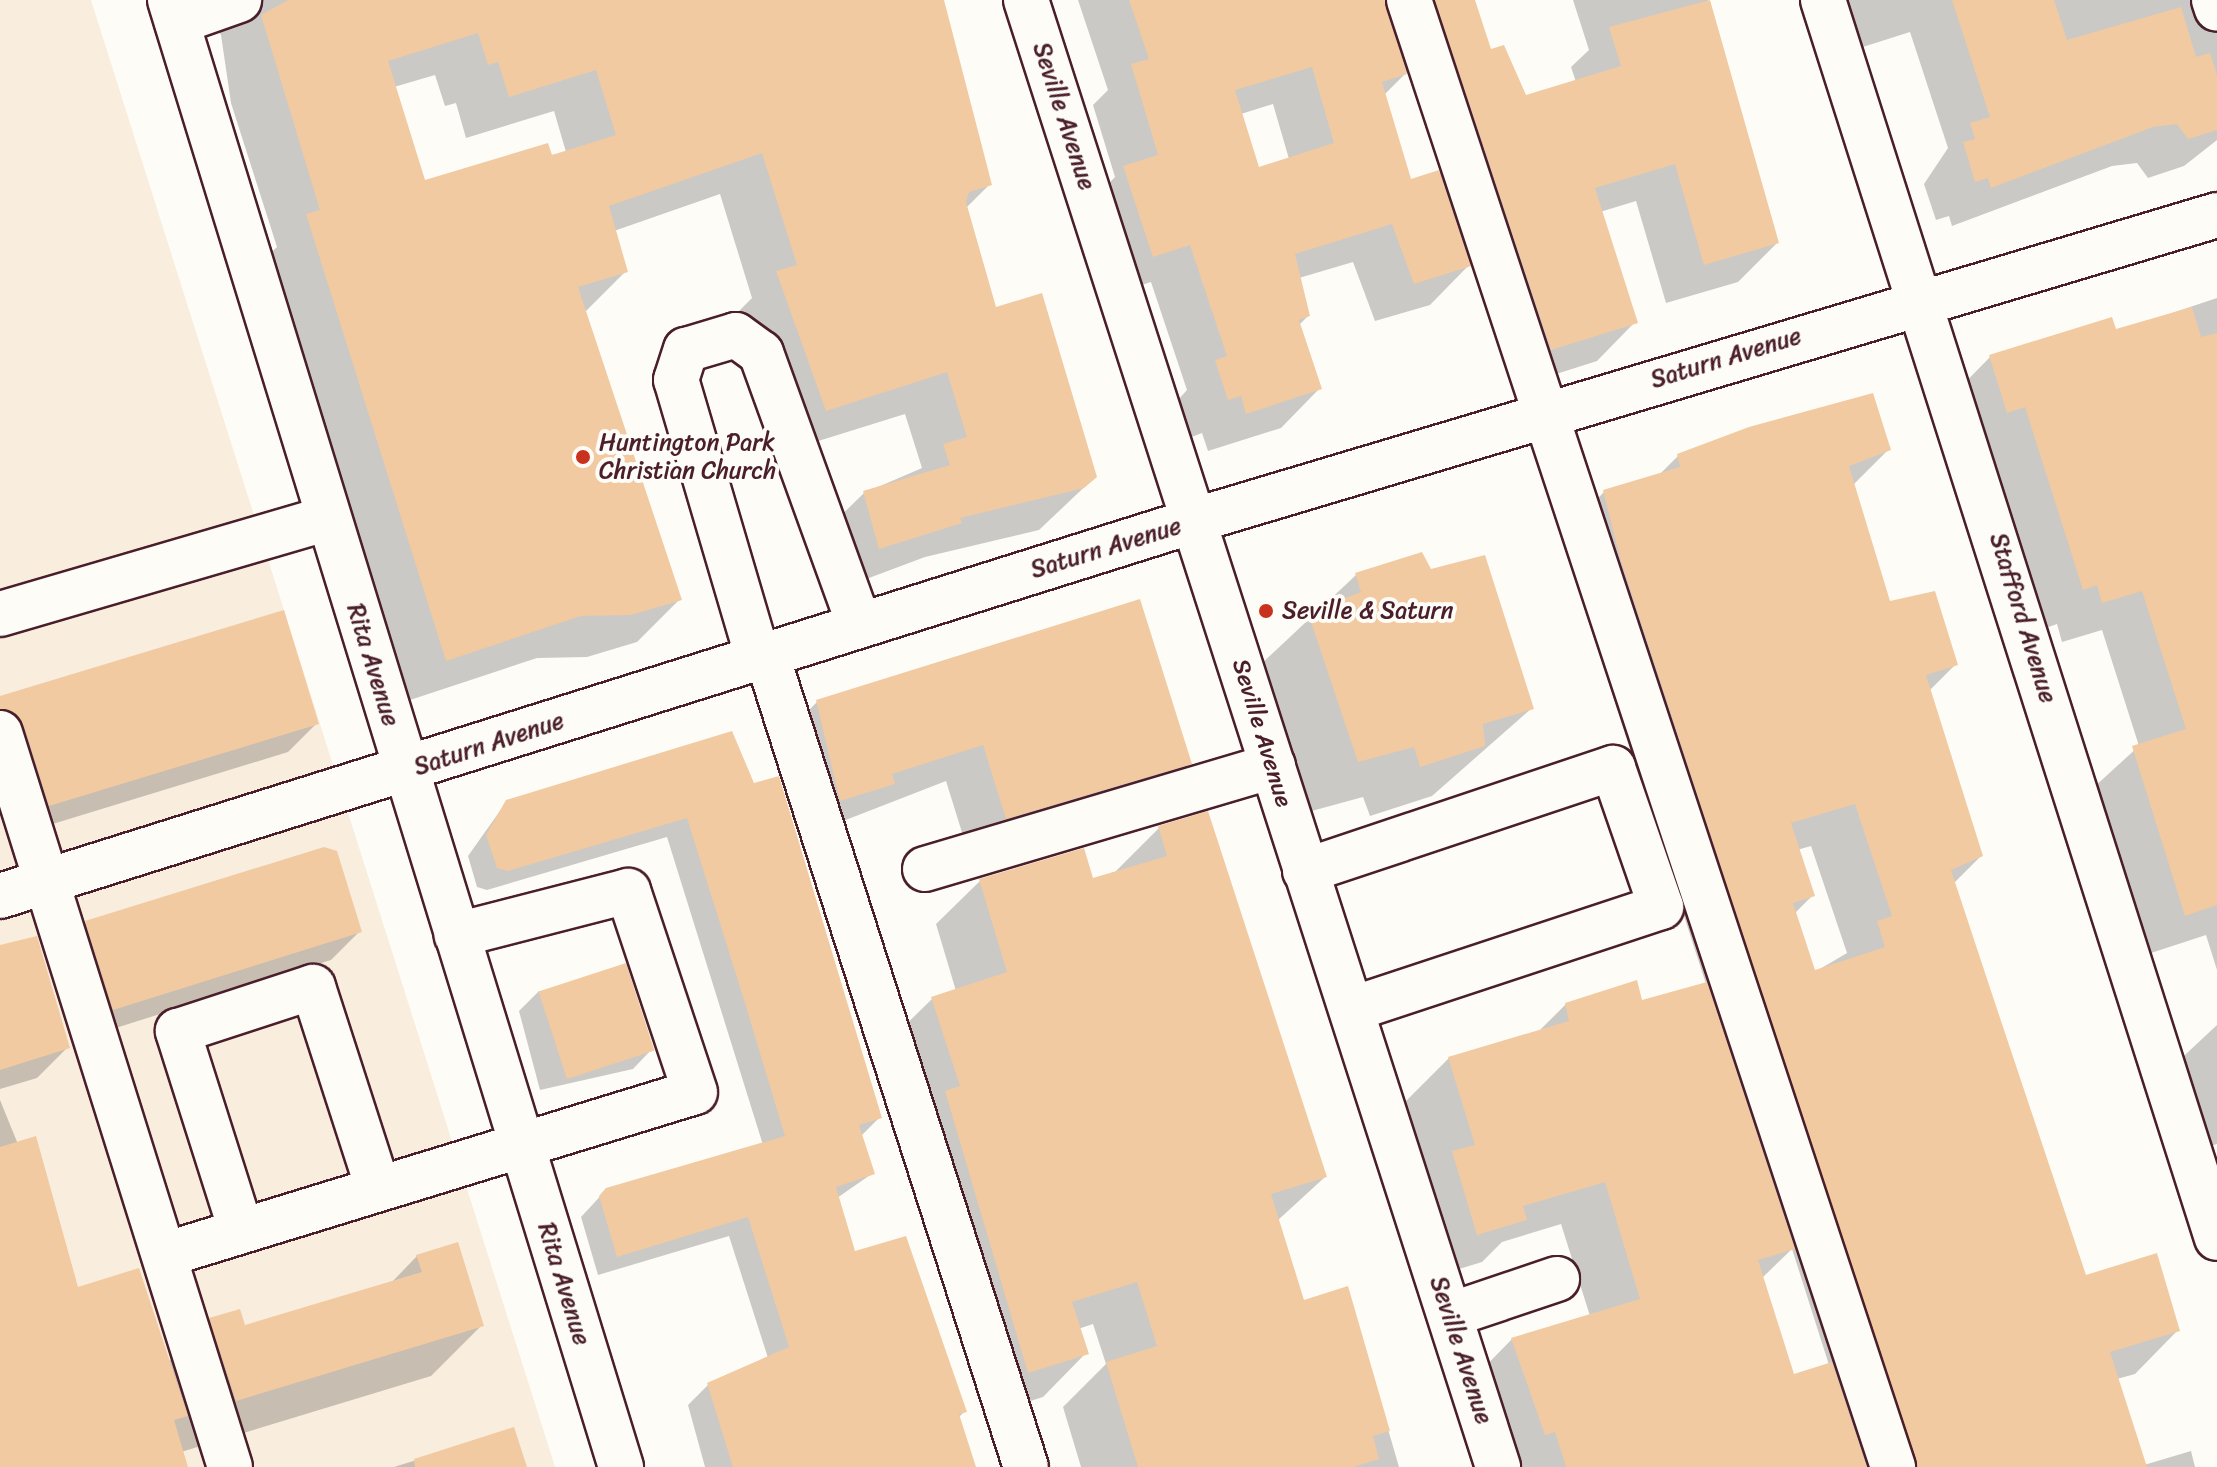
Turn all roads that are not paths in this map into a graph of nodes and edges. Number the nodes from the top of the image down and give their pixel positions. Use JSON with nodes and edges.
{"nodes":[{"id":1,"x":239,"y":0,"type":"edge"},
{"id":2,"x":1026,"y":0,"type":"edge"},
{"id":3,"x":1409,"y":0,"type":"edge"},
{"id":4,"x":1823,"y":0,"type":"edge"},
{"id":5,"x":2214,"y":0,"type":"edge"},
{"id":6,"x":2217,"y":9,"type":"edge"},
{"id":7,"x":173,"y":11,"type":"edge"},
{"id":8,"x":2217,"y":215,"type":"edge"},
{"id":9,"x":1923,"y":298,"type":"junction"},
{"id":10,"x":1546,"y":413,"type":"junction"},
{"id":11,"x":328,"y":518,"type":"junction"},
{"id":12,"x":1196,"y":520,"type":"junction"},
{"id":13,"x":0,"y":614,"type":"edge"},
{"id":14,"x":860,"y":626,"type":"junction"},
{"id":15,"x":763,"y":657,"type":"junction"},
{"id":16,"x":0,"y":733,"type":"edge"},
{"id":17,"x":1273,"y":766,"type":"junction"},
{"id":18,"x":405,"y":770,"type":"junction"},
{"id":19,"x":925,"y":869,"type":"dead end"},
{"id":20,"x":1305,"y":871,"type":"junction"},
{"id":21,"x":46,"y":881,"type":"junction"},
{"id":22,"x":0,"y":896,"type":"edge"},
{"id":23,"x":457,"y":935,"type":"junction"},
{"id":24,"x":1352,"y":1009,"type":"junction"},
{"id":25,"x":521,"y":1144,"type":"junction"},
{"id":26,"x":378,"y":1188,"type":"junction"},
{"id":27,"x":241,"y":1230,"type":"junction"},
{"id":28,"x":2217,"y":1238,"type":"edge"},
{"id":29,"x":164,"y":1255,"type":"junction"},
{"id":30,"x":1557,"y":1279,"type":"dead end"},
{"id":31,"x":1450,"y":1315,"type":"junction"},
{"id":32,"x":230,"y":1467,"type":"edge"},
{"id":33,"x":621,"y":1467,"type":"edge"},
{"id":34,"x":1026,"y":1467,"type":"edge"},
{"id":35,"x":1498,"y":1467,"type":"edge"},
{"id":36,"x":1893,"y":1467,"type":"edge"}],
"edges":[{"from":1,"to":7,"type":"street"},
{"from":2,"to":12,"type":"street","name":"Seville Avenue"},
{"from":3,"to":10,"type":"street"},
{"from":4,"to":9,"type":"street","name":"Stafford Avenue"},
{"from":5,"to":6,"type":"street"},
{"from":7,"to":11,"type":"street","name":"Rita Avenue"},
{"from":8,"to":9,"type":"street","name":"Saturn Avenue"},
{"from":9,"to":10,"type":"street","name":"Saturn Avenue"},
{"from":9,"to":28,"type":"street","name":"Stafford Avenue"},
{"from":10,"to":12,"type":"street","name":"Saturn Avenue"},
{"from":10,"to":36,"type":"street"},
{"from":11,"to":13,"type":"street"},
{"from":11,"to":18,"type":"street","name":"Rita Avenue"},
{"from":12,"to":14,"type":"street","name":"Saturn Avenue"},
{"from":12,"to":17,"type":"street","name":"Seville Avenue"},
{"from":14,"to":15,"type":"street","name":"Saturn Avenue"},
{"from":14,"to":15,"type":"street"},
{"from":15,"to":18,"type":"street","name":"Saturn Avenue"},
{"from":15,"to":34,"type":"street"},
{"from":16,"to":21,"type":"street"},
{"from":17,"to":19,"type":"street"},
{"from":17,"to":20,"type":"street","name":"Seville Avenue"},
{"from":18,"to":21,"type":"street","name":"Saturn Avenue"},
{"from":18,"to":23,"type":"street","name":"Rita Avenue"},
{"from":20,"to":24,"type":"street","name":"Seville Avenue"},
{"from":20,"to":24,"type":"street"},
{"from":21,"to":22,"type":"street","name":"Saturn Avenue"},
{"from":21,"to":29,"type":"street"},
{"from":23,"to":25,"type":"street","name":"Rita Avenue"},
{"from":23,"to":25,"type":"street"},
{"from":24,"to":31,"type":"street","name":"Seville Avenue"},
{"from":25,"to":26,"type":"street"},
{"from":25,"to":33,"type":"street","name":"Rita Avenue"},
{"from":26,"to":27,"type":"street"},
{"from":26,"to":27,"type":"street"},
{"from":27,"to":29,"type":"street"},
{"from":29,"to":32,"type":"street"},
{"from":30,"to":31,"type":"street"},
{"from":31,"to":35,"type":"street","name":"Seville Avenue"}]}
